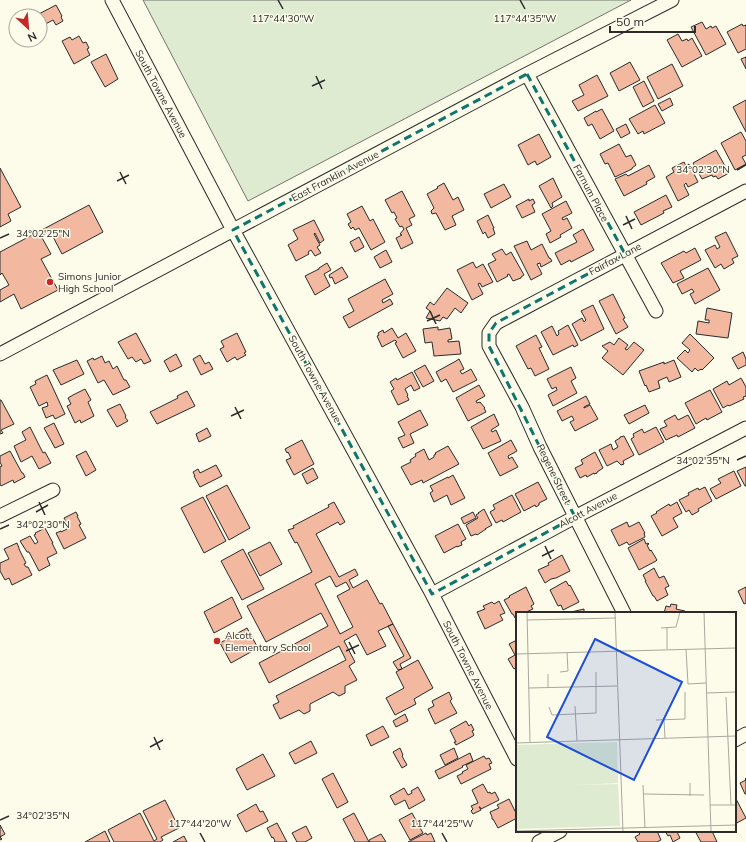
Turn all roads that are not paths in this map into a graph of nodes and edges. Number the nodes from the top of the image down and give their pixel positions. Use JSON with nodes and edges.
{"nodes":[{"id":1,"x":112,"y":0,"type":"edge"},
{"id":2,"x":672,"y":0,"type":"edge"},
{"id":3,"x":527,"y":74,"type":"junction"},
{"id":4,"x":746,"y":191,"type":"edge"},
{"id":5,"x":233,"y":230,"type":"junction"},
{"id":6,"x":625,"y":254,"type":"junction"},
{"id":7,"x":656,"y":312,"type":"dead end"},
{"id":8,"x":489,"y":333,"type":"joint"},
{"id":9,"x":0,"y":354,"type":"edge"},
{"id":10,"x":746,"y":428,"type":"edge"},
{"id":11,"x":53,"y":490,"type":"dead end"},
{"id":12,"x":0,"y":516,"type":"edge"},
{"id":13,"x":575,"y":517,"type":"junction"},
{"id":14,"x":432,"y":594,"type":"junction"},
{"id":15,"x":623,"y":612,"type":"edge"},
{"id":16,"x":746,"y":734,"type":"edge"},
{"id":17,"x":736,"y":739,"type":"edge"},
{"id":18,"x":516,"y":757,"type":"edge"},
{"id":19,"x":557,"y":834,"type":"edge"},
{"id":20,"x":539,"y":842,"type":"edge"}],
"edges":[{"from":1,"to":5,"type":"street","name":"South Towne Avenue"},
{"from":2,"to":3,"type":"street","name":"East Franklin Avenue"},
{"from":3,"to":5,"type":"street","name":"East Franklin Avenue"},
{"from":3,"to":6,"type":"street","name":"Farnum Place"},
{"from":4,"to":6,"type":"street","name":"Fairfax Lane"},
{"from":5,"to":9,"type":"street","name":"East Franklin Avenue"},
{"from":5,"to":14,"type":"street","name":"South Towne Avenue"},
{"from":6,"to":7,"type":"street","name":"Farnum Place"},
{"from":6,"to":8,"type":"street","name":"Fairfax Lane"},
{"from":8,"to":13,"type":"street","name":"Regene Street"},
{"from":10,"to":13,"type":"street","name":"Alcott Avenue"},
{"from":11,"to":12,"type":"street"},
{"from":13,"to":14,"type":"street","name":"Alcott Avenue"},
{"from":13,"to":15,"type":"street","name":"Regene Street"},
{"from":14,"to":18,"type":"street","name":"South Towne Avenue"},
{"from":16,"to":17,"type":"street"},
{"from":19,"to":20,"type":"street"}]}
